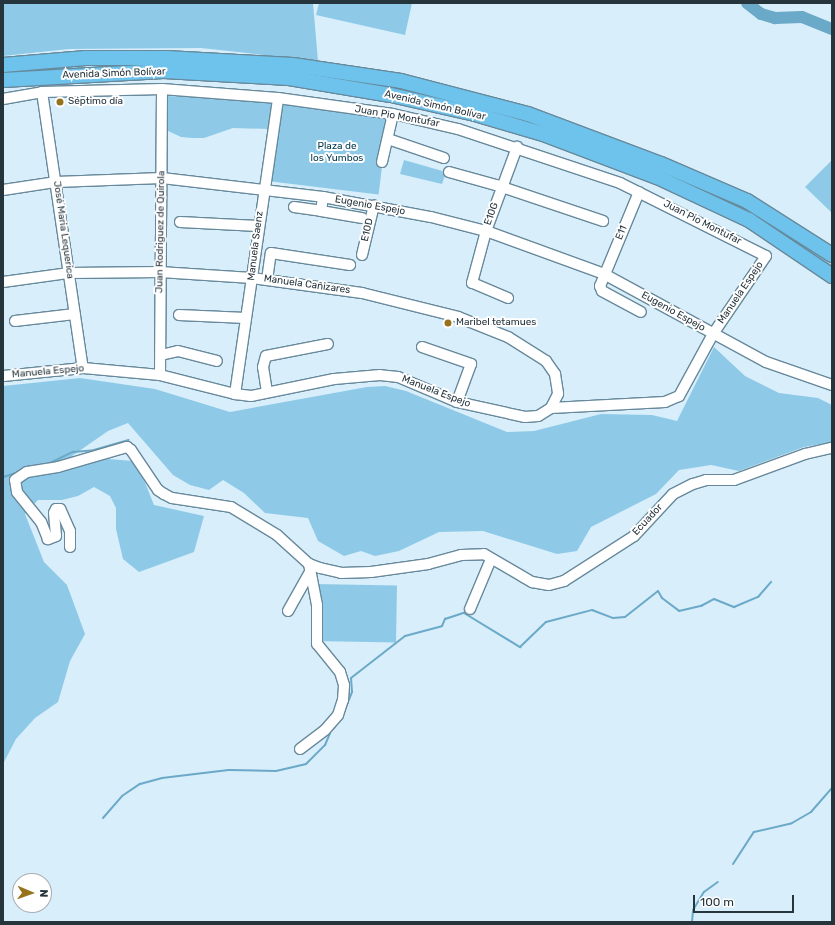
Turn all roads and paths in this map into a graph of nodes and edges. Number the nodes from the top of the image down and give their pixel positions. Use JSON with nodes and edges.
{"nodes":[{"id":1,"x":3,"y":65,"type":"edge"},
{"id":2,"x":3,"y":80,"type":"edge"},
{"id":3,"x":162,"y":89,"type":"junction"},
{"id":4,"x":42,"y":92,"type":"junction"},
{"id":5,"x":278,"y":98,"type":"junction"},
{"id":6,"x":3,"y":99,"type":"edge"},
{"id":7,"x":393,"y":114,"type":"junction"},
{"id":8,"x":388,"y":139,"type":"junction"},
{"id":9,"x":517,"y":147,"type":"junction"},
{"id":10,"x":444,"y":158,"type":"dead end"},
{"id":11,"x":382,"y":162,"type":"dead end"},
{"id":12,"x":449,"y":172,"type":"dead end"},
{"id":13,"x":162,"y":178,"type":"junction"},
{"id":14,"x":56,"y":182,"type":"junction"},
{"id":15,"x":503,"y":187,"type":"junction"},
{"id":16,"x":263,"y":189,"type":"junction"},
{"id":17,"x":3,"y":190,"type":"edge"},
{"id":18,"x":639,"y":192,"type":"junction"},
{"id":19,"x":323,"y":197,"type":"junction"},
{"id":20,"x":374,"y":205,"type":"junction"},
{"id":21,"x":294,"y":207,"type":"dead end"},
{"id":22,"x":321,"y":211,"type":"junction"},
{"id":23,"x":362,"y":218,"type":"dead end"},
{"id":24,"x":603,"y":221,"type":"dead end"},
{"id":25,"x":180,"y":222,"type":"dead end"},
{"id":26,"x":258,"y":226,"type":"junction"},
{"id":27,"x":486,"y":231,"type":"junction"},
{"id":28,"x":362,"y":255,"type":"dead end"},
{"id":29,"x":832,"y":255,"type":"edge"},
{"id":30,"x":766,"y":256,"type":"joint"},
{"id":31,"x":350,"y":265,"type":"dead end"},
{"id":32,"x":160,"y":272,"type":"junction"},
{"id":33,"x":69,"y":273,"type":"junction"},
{"id":34,"x":604,"y":274,"type":"junction"},
{"id":35,"x":832,"y":276,"type":"edge"},
{"id":36,"x":252,"y":278,"type":"junction"},
{"id":37,"x":268,"y":280,"type":"junction"},
{"id":38,"x":3,"y":282,"type":"edge"},
{"id":39,"x":508,"y":298,"type":"dead end"},
{"id":40,"x":641,"y":312,"type":"dead end"},
{"id":41,"x":75,"y":314,"type":"junction"},
{"id":42,"x":179,"y":315,"type":"dead end"},
{"id":43,"x":246,"y":318,"type":"junction"},
{"id":44,"x":14,"y":321,"type":"dead end"},
{"id":45,"x":713,"y":334,"type":"junction"},
{"id":46,"x":328,"y":344,"type":"dead end"},
{"id":47,"x":422,"y":347,"type":"dead end"},
{"id":48,"x":161,"y":355,"type":"junction"},
{"id":49,"x":217,"y":360,"type":"dead end"},
{"id":50,"x":3,"y":365,"type":"edge"},
{"id":51,"x":83,"y":368,"type":"junction"},
{"id":52,"x":160,"y":375,"type":"junction"},
{"id":53,"x":4,"y":376,"type":"edge"},
{"id":54,"x":832,"y":386,"type":"edge"},
{"id":55,"x":267,"y":392,"type":"junction"},
{"id":56,"x":235,"y":394,"type":"junction"},
{"id":57,"x":457,"y":402,"type":"junction"},
{"id":58,"x":551,"y":408,"type":"junction"},
{"id":59,"x":832,"y":448,"type":"edge"},
{"id":60,"x":70,"y":547,"type":"dead end"},
{"id":61,"x":491,"y":559,"type":"junction"},
{"id":62,"x":309,"y":568,"type":"junction"},
{"id":63,"x":470,"y":609,"type":"dead end"},
{"id":64,"x":288,"y":611,"type":"dead end"},
{"id":65,"x":300,"y":749,"type":"dead end"}],
"edges":[{"from":1,"to":29,"type":"highway","name":"Avenida Simón Bolívar"},
{"from":2,"to":35,"type":"highway","name":"Avenida Simón Bolívar"},
{"from":3,"to":4,"type":"street","name":"Juan Pio Montufar"},
{"from":3,"to":5,"type":"street","name":"Juan Pio Montufar"},
{"from":3,"to":13,"type":"street","name":"Juan Rodriguez de Quirola"},
{"from":4,"to":6,"type":"street","name":"Juan Pio Montufar"},
{"from":4,"to":14,"type":"street","name":"José Maria Lequerica"},
{"from":5,"to":7,"type":"street","name":"Juan Pio Montufar"},
{"from":5,"to":16,"type":"street","name":"Manuela Saenz"},
{"from":7,"to":8,"type":"street"},
{"from":7,"to":9,"type":"street","name":"Juan Pio Montufar"},
{"from":8,"to":10,"type":"street"},
{"from":8,"to":11,"type":"street"},
{"from":9,"to":15,"type":"street","name":"E10G"},
{"from":9,"to":18,"type":"street","name":"Juan Pio Montufar"},
{"from":12,"to":15,"type":"street"},
{"from":13,"to":14,"type":"street","name":"Eugenio Espejo"},
{"from":13,"to":16,"type":"street","name":"Eugenio Espejo"},
{"from":13,"to":32,"type":"street","name":"Juan Rodriguez de Quirola"},
{"from":14,"to":17,"type":"street","name":"Eugenio Espejo"},
{"from":14,"to":33,"type":"street","name":"José Maria Lequerica"},
{"from":15,"to":24,"type":"street"},
{"from":15,"to":27,"type":"street","name":"E10G"},
{"from":16,"to":19,"type":"street","name":"Eugenio Espejo"},
{"from":16,"to":26,"type":"street","name":"Manuela Saenz"},
{"from":18,"to":30,"type":"street","name":"Juan Pio Montufar"},
{"from":18,"to":34,"type":"street","name":"E11"},
{"from":19,"to":20,"type":"street","name":"Eugenio Espejo"},
{"from":19,"to":22,"type":"street"},
{"from":20,"to":27,"type":"street","name":"Eugenio Espejo"},
{"from":20,"to":28,"type":"street","name":"E10D"},
{"from":21,"to":22,"type":"street"},
{"from":22,"to":23,"type":"street"},
{"from":25,"to":26,"type":"street"},
{"from":26,"to":36,"type":"street","name":"Manuela Saenz"},
{"from":27,"to":34,"type":"street","name":"Eugenio Espejo"},
{"from":27,"to":39,"type":"street","name":"E10G"},
{"from":30,"to":45,"type":"street","name":"Manuela Espejo"},
{"from":31,"to":37,"type":"street"},
{"from":32,"to":33,"type":"street","name":"Manuela Cañizares"},
{"from":32,"to":36,"type":"street","name":"Manuela Cañizares"},
{"from":32,"to":48,"type":"street","name":"Juan Rodriguez de Quirola"},
{"from":33,"to":38,"type":"street","name":"Manuela Cañizares"},
{"from":33,"to":41,"type":"street","name":"José Maria Lequerica"},
{"from":34,"to":40,"type":"street"},
{"from":34,"to":45,"type":"street","name":"Eugenio Espejo"},
{"from":36,"to":37,"type":"street","name":"Manuela Cañizares"},
{"from":36,"to":43,"type":"street","name":"Manuela Saenz"},
{"from":37,"to":58,"type":"street","name":"Manuela Cañizares"},
{"from":41,"to":44,"type":"street"},
{"from":41,"to":51,"type":"street","name":"José Maria Lequerica"},
{"from":42,"to":43,"type":"street"},
{"from":43,"to":56,"type":"street","name":"Manuela Saenz"},
{"from":45,"to":54,"type":"street","name":"Eugenio Espejo"},
{"from":45,"to":58,"type":"street","name":"Manuela Espejo"},
{"from":46,"to":55,"type":"street"},
{"from":47,"to":57,"type":"street"},
{"from":48,"to":49,"type":"street"},
{"from":48,"to":52,"type":"street","name":"Juan Rodriguez de Quirola"},
{"from":50,"to":53,"type":"street"},
{"from":51,"to":52,"type":"street","name":"Manuela Espejo"},
{"from":51,"to":53,"type":"street","name":"Manuela Espejo"},
{"from":52,"to":56,"type":"street","name":"Manuela Espejo"},
{"from":55,"to":56,"type":"street","name":"Manuela Espejo"},
{"from":55,"to":57,"type":"street","name":"Manuela Espejo"},
{"from":57,"to":58,"type":"street","name":"Manuela Espejo"},
{"from":59,"to":61,"type":"street","name":"Ecuador"},
{"from":60,"to":62,"type":"street"},
{"from":61,"to":62,"type":"street","name":"Ecuador"},
{"from":61,"to":63,"type":"street"},
{"from":62,"to":64,"type":"street"},
{"from":62,"to":65,"type":"street"}]}
